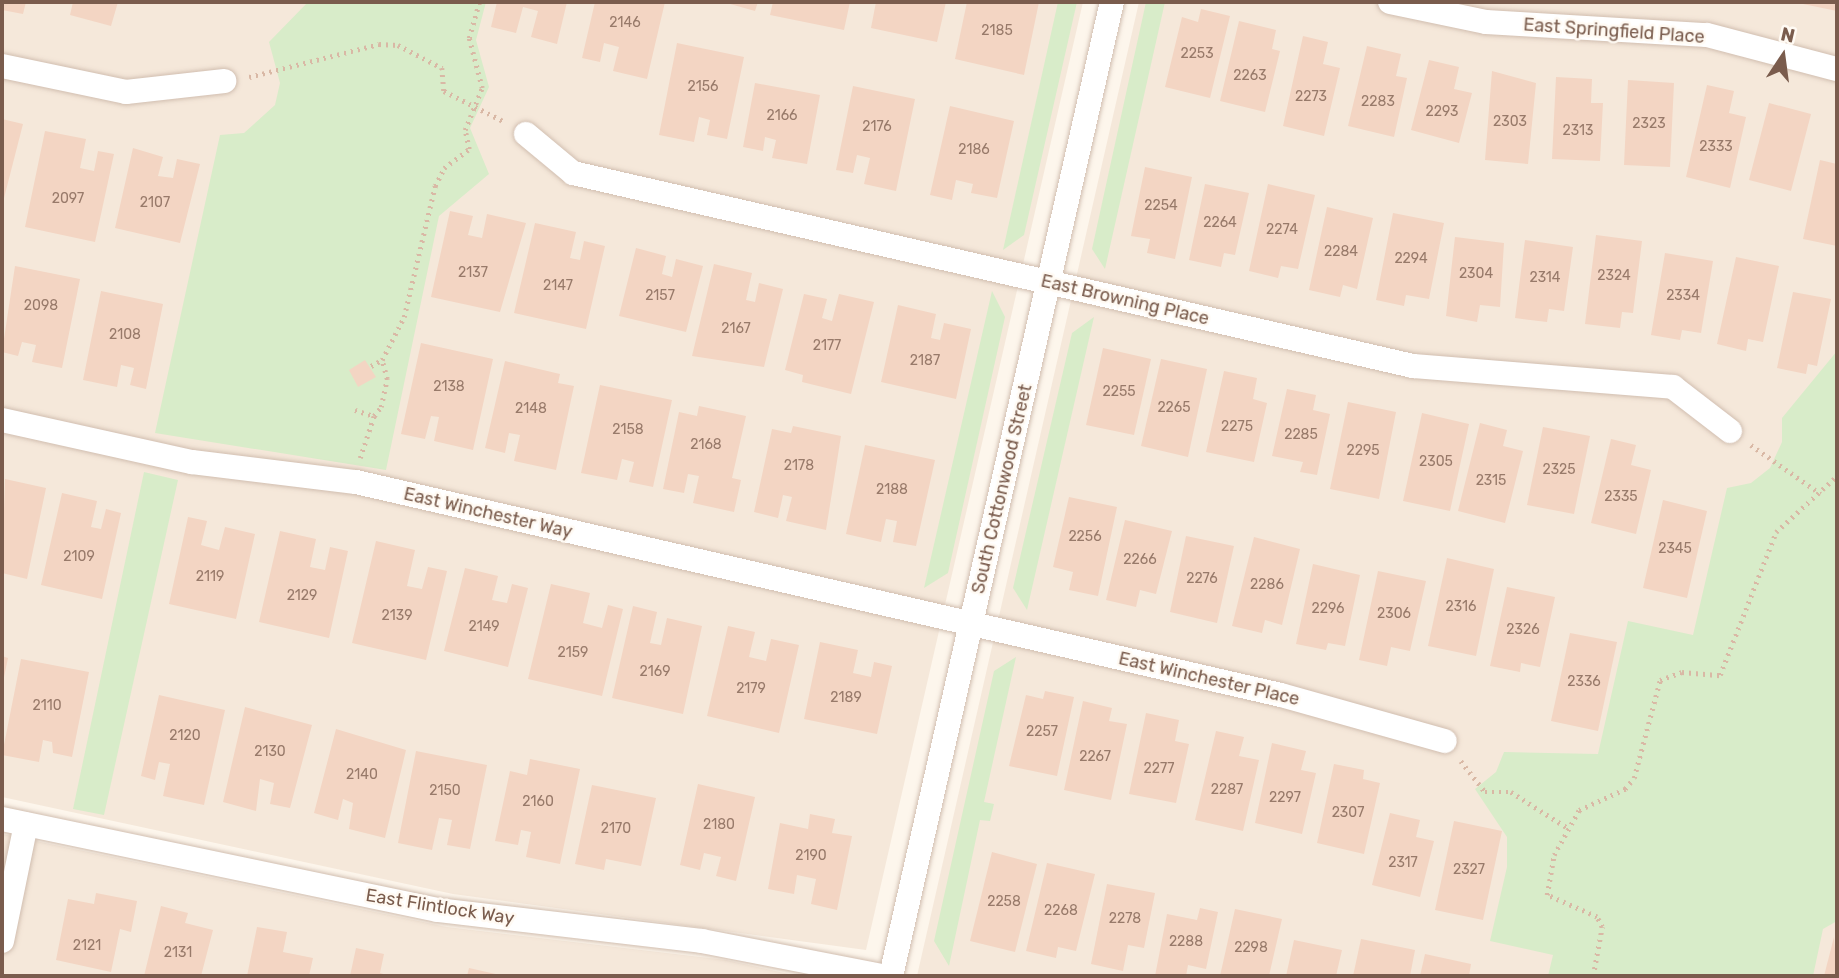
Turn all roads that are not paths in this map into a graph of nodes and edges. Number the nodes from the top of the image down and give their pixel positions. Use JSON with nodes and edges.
{"nodes":[{"id":1,"x":1112,"y":2,"type":"edge"},
{"id":2,"x":1390,"y":2,"type":"edge"},
{"id":3,"x":2,"y":66,"type":"edge"},
{"id":4,"x":1837,"y":69,"type":"edge"},
{"id":5,"x":224,"y":81,"type":"road end"},
{"id":6,"x":526,"y":134,"type":"road end"},
{"id":7,"x":1048,"y":282,"type":"junction"},
{"id":8,"x":2,"y":420,"type":"edge"},
{"id":9,"x":1730,"y":431,"type":"road end"},
{"id":10,"x":971,"y":624,"type":"junction"},
{"id":11,"x":1445,"y":741,"type":"road end"},
{"id":12,"x":2,"y":819,"type":"edge"},
{"id":13,"x":26,"y":824,"type":"junction"},
{"id":14,"x":2,"y":942,"type":"edge"},
{"id":15,"x":882,"y":976,"type":"edge"},
{"id":16,"x":891,"y":976,"type":"edge"}],
"edges":[{"from":1,"to":7,"type":"street","name":"South Cottonwood Street"},
{"from":2,"to":4,"type":"street","name":"East Springfield Place"},
{"from":3,"to":5,"type":"street"},
{"from":6,"to":7,"type":"street","name":"East Browning Place"},
{"from":7,"to":9,"type":"street","name":"East Browning Place"},
{"from":7,"to":10,"type":"street","name":"South Cottonwood Street"},
{"from":8,"to":10,"type":"street","name":"East Winchester Way"},
{"from":10,"to":11,"type":"street","name":"East Winchester Place"},
{"from":10,"to":16,"type":"street","name":"South Cottonwood Street"},
{"from":12,"to":13,"type":"street","name":"East Flintlock Way"},
{"from":13,"to":14,"type":"street"},
{"from":13,"to":15,"type":"street","name":"East Flintlock Way"}]}
